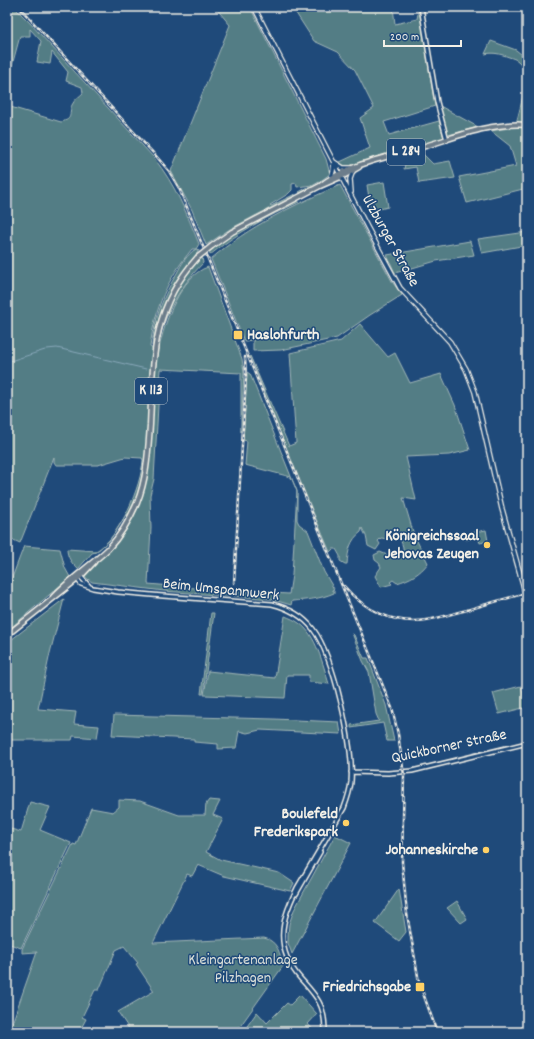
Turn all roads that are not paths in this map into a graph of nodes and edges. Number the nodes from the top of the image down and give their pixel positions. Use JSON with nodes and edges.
{"nodes":[{"id":1,"x":254,"y":7,"type":"edge"},
{"id":2,"x":421,"y":7,"type":"edge"},
{"id":3,"x":527,"y":125,"type":"edge"},
{"id":4,"x":447,"y":140,"type":"junction"},
{"id":5,"x":334,"y":162,"type":"junction"},
{"id":6,"x":352,"y":170,"type":"junction"},
{"id":7,"x":341,"y":175,"type":"junction"},
{"id":8,"x":331,"y":178,"type":"junction"},
{"id":9,"x":320,"y":186,"type":"junction"},
{"id":10,"x":352,"y":197,"type":"junction"},
{"id":11,"x":77,"y":576,"type":"junction"},
{"id":12,"x":527,"y":600,"type":"edge"},
{"id":13,"x":7,"y":635,"type":"edge"},
{"id":14,"x":527,"y":742,"type":"edge"},
{"id":15,"x":351,"y":772,"type":"junction"},
{"id":16,"x":325,"y":1032,"type":"edge"}],
"edges":[{"from":1,"to":5,"type":"main road","name":"Ulzburger Straße"},
{"from":2,"to":4,"type":"street"},
{"from":3,"to":4,"type":"main road","number":"L 284"},
{"from":4,"to":6,"type":"main road","number":"L 284"},
{"from":5,"to":6,"type":"main road"},
{"from":5,"to":7,"type":"main road","name":"Ulzburger Straße"},
{"from":5,"to":8,"type":"main road"},
{"from":6,"to":7,"type":"main road","number":"L 284"},
{"from":6,"to":10,"type":"main road"},
{"from":7,"to":8,"type":"main road","number":"K 113"},
{"from":7,"to":9,"type":"main road","number":"K 113"},
{"from":7,"to":10,"type":"main road","name":"Ulzburger Straße"},
{"from":8,"to":9,"type":"main road","number":"K 113"},
{"from":9,"to":11,"type":"main road","number":"K 113","bridge":true},
{"from":10,"to":12,"type":"main road","name":"Ulzburger Straße","bridge":true},
{"from":11,"to":13,"type":"main road","number":"K 113"},
{"from":11,"to":15,"type":"street","name":"Beim Umspannwerk"},
{"from":14,"to":15,"type":"street","name":"Quickborner Straße"},
{"from":15,"to":16,"type":"street","name":"Beim Umspannwerk"}]}
